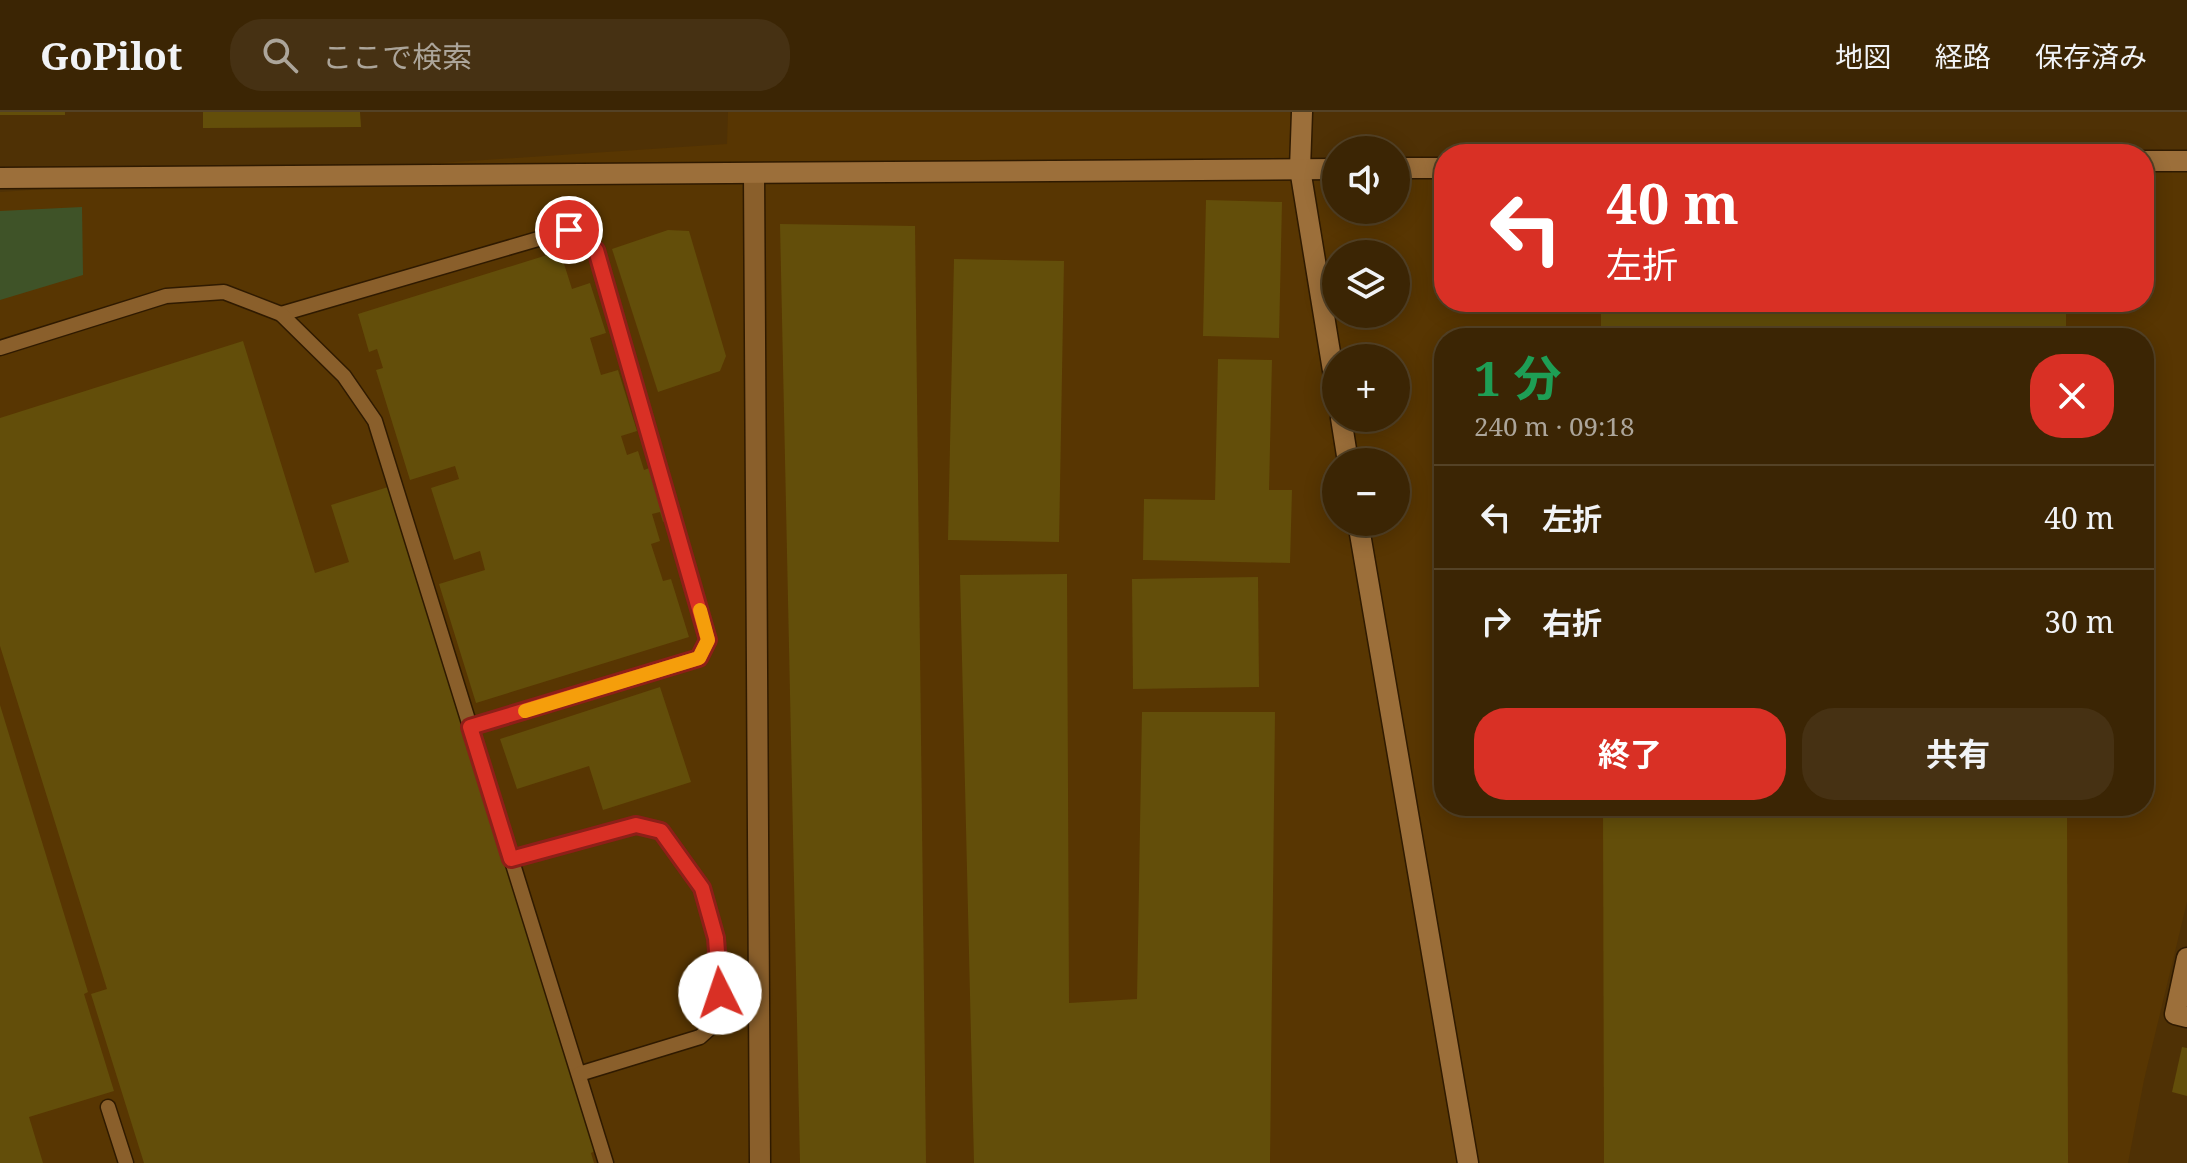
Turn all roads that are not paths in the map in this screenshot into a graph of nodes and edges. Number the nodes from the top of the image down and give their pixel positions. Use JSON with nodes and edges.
{"nodes":[{"id":1,"x":1302,"y":112,"type":"edge"},
{"id":2,"x":2154,"y":161,"type":"edge"},
{"id":3,"x":2187,"y":161,"type":"edge"},
{"id":4,"x":1410,"y":168,"type":"edge"},
{"id":5,"x":1434,"y":168,"type":"edge"},
{"id":6,"x":1300,"y":169,"type":"junction"},
{"id":7,"x":1322,"y":169,"type":"edge"},
{"id":8,"x":754,"y":174,"type":"junction"},
{"id":9,"x":0,"y":178,"type":"edge"},
{"id":10,"x":281,"y":314,"type":"junction"},
{"id":11,"x":1329,"y":344,"type":"edge"},
{"id":12,"x":0,"y":348,"type":"edge"},
{"id":13,"x":1360,"y":536,"type":"edge"},
{"id":14,"x":470,"y":727,"type":"junction"},
{"id":15,"x":511,"y":859,"type":"junction"},
{"id":16,"x":2187,"y":958,"type":"edge"},
{"id":17,"x":2187,"y":1017,"type":"edge"},
{"id":18,"x":579,"y":1074,"type":"junction"},
{"id":19,"x":108,"y":1107,"type":"dead end"},
{"id":20,"x":126,"y":1163,"type":"edge"},
{"id":21,"x":606,"y":1163,"type":"edge"},
{"id":22,"x":760,"y":1163,"type":"edge"},
{"id":23,"x":1468,"y":1163,"type":"edge"}],
"edges":[{"from":1,"to":6,"type":"street"},
{"from":2,"to":3,"type":"street"},
{"from":4,"to":5,"type":"street"},
{"from":6,"to":7,"type":"street"},
{"from":6,"to":8,"type":"street"},
{"from":6,"to":11,"type":"street"},
{"from":8,"to":9,"type":"street"},
{"from":8,"to":22,"type":"street"},
{"from":10,"to":12,"type":"lane"},
{"from":10,"to":14,"type":"lane"},
{"from":10,"to":14,"type":"lane"},
{"from":13,"to":23,"type":"street"},
{"from":14,"to":15,"type":"lane"},
{"from":15,"to":18,"type":"lane"},
{"from":15,"to":18,"type":"lane"},
{"from":16,"to":17,"type":"street"},
{"from":18,"to":21,"type":"lane"},
{"from":19,"to":20,"type":"lane"}]}
